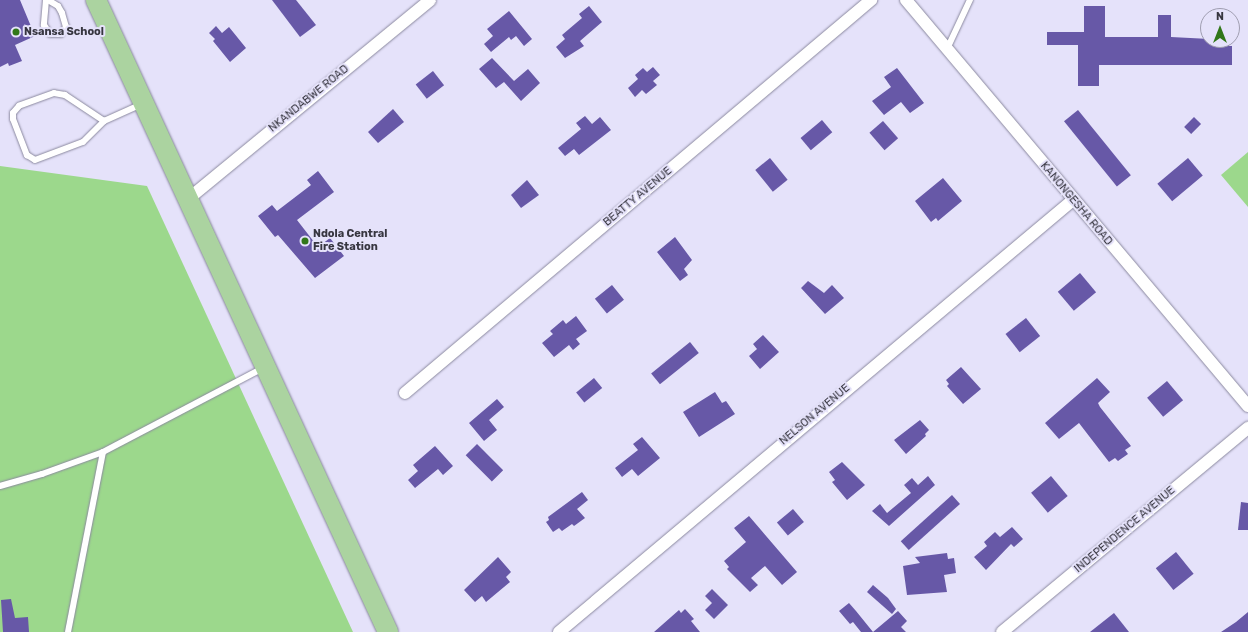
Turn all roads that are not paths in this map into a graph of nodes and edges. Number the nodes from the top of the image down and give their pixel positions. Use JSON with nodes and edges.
{"nodes":[{"id":1,"x":47,"y":0,"type":"edge"},
{"id":2,"x":96,"y":0,"type":"edge"},
{"id":3,"x":430,"y":0,"type":"edge"},
{"id":4,"x":871,"y":0,"type":"edge"},
{"id":5,"x":906,"y":0,"type":"edge"},
{"id":6,"x":970,"y":0,"type":"edge"},
{"id":7,"x":947,"y":49,"type":"junction"},
{"id":8,"x":144,"y":104,"type":"junction"},
{"id":9,"x":104,"y":121,"type":"junction"},
{"id":10,"x":188,"y":199,"type":"junction"},
{"id":11,"x":1073,"y":200,"type":"junction"},
{"id":12,"x":265,"y":368,"type":"junction"},
{"id":13,"x":404,"y":393,"type":"dead end"},
{"id":14,"x":1248,"y":406,"type":"edge"},
{"id":15,"x":1248,"y":428,"type":"edge"},
{"id":16,"x":103,"y":452,"type":"junction"},
{"id":17,"x":0,"y":486,"type":"edge"},
{"id":18,"x":68,"y":632,"type":"edge"},
{"id":19,"x":388,"y":632,"type":"edge"},
{"id":20,"x":558,"y":632,"type":"edge"},
{"id":21,"x":1002,"y":632,"type":"edge"}],
"edges":[{"from":1,"to":1,"type":"lane"},
{"from":2,"to":8,"type":"highway"},
{"from":3,"to":10,"type":"street","name":"NKANDABWE ROAD"},
{"from":4,"to":13,"type":"street","name":"BEATTY AVENUE"},
{"from":5,"to":7,"type":"street","name":"KANONGESHA ROAD"},
{"from":6,"to":7,"type":"lane"},
{"from":7,"to":11,"type":"street","name":"KANONGESHA ROAD"},
{"from":8,"to":9,"type":"lane"},
{"from":8,"to":10,"type":"highway"},
{"from":9,"to":9,"type":"lane"},
{"from":10,"to":12,"type":"highway"},
{"from":11,"to":14,"type":"street","name":"KANONGESHA ROAD"},
{"from":11,"to":20,"type":"street","name":"NELSON AVENUE"},
{"from":12,"to":16,"type":"lane"},
{"from":12,"to":19,"type":"highway"},
{"from":15,"to":21,"type":"street","name":"INDEPENDENCE AVENUE"},
{"from":16,"to":17,"type":"lane"},
{"from":16,"to":18,"type":"lane"}]}
